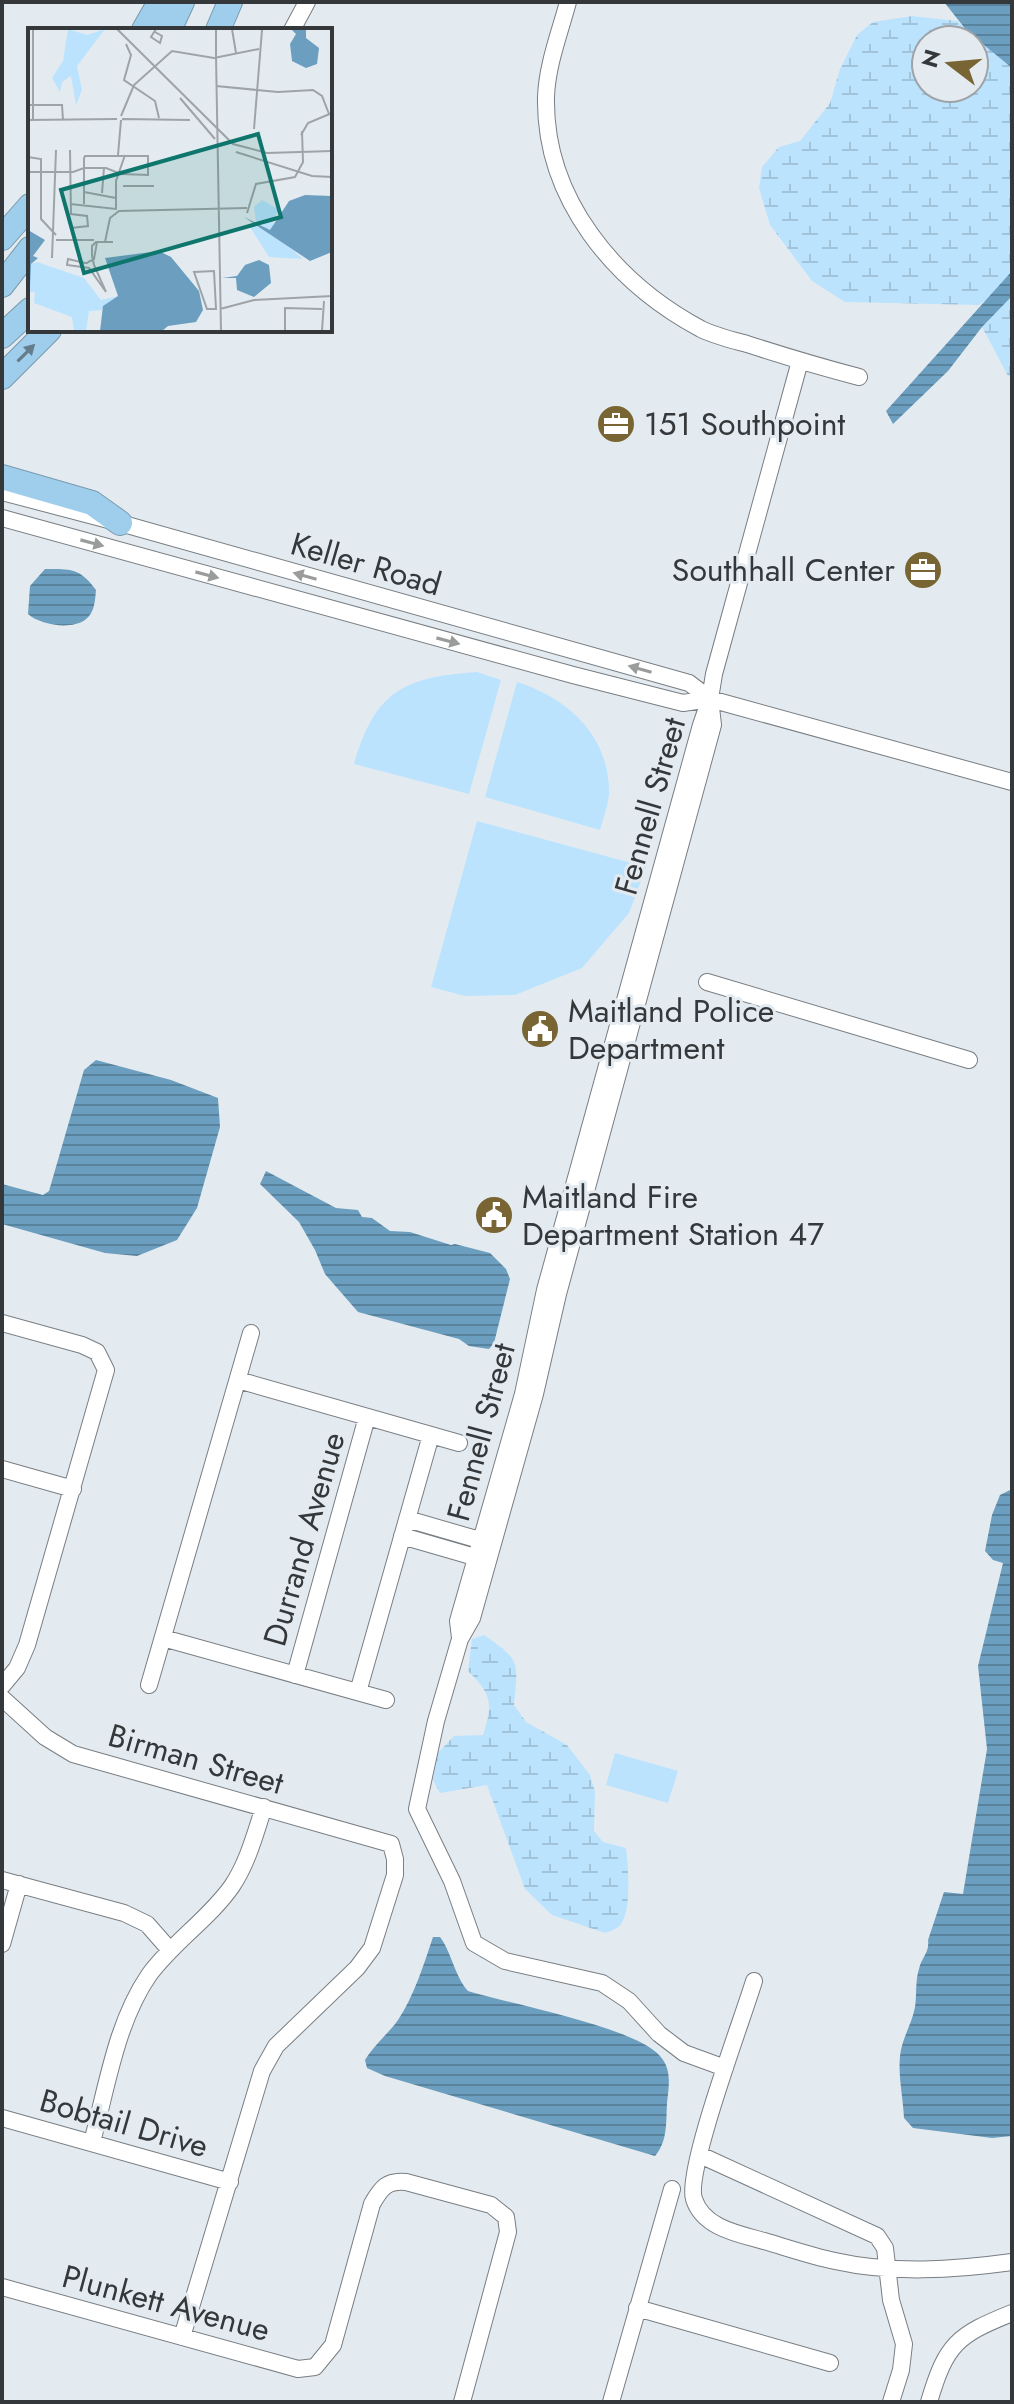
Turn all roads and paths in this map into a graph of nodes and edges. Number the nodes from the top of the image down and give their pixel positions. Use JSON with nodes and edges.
{"nodes":[{"id":1,"x":160,"y":2,"type":"edge"},
{"id":2,"x":182,"y":2,"type":"edge"},
{"id":3,"x":230,"y":2,"type":"edge"},
{"id":4,"x":238,"y":2,"type":"edge"},
{"id":5,"x":307,"y":2,"type":"edge"},
{"id":6,"x":568,"y":2,"type":"edge"},
{"id":7,"x":145,"y":28,"type":"edge"},
{"id":8,"x":170,"y":28,"type":"edge"},
{"id":9,"x":219,"y":28,"type":"edge"},
{"id":10,"x":231,"y":28,"type":"edge"},
{"id":11,"x":293,"y":28,"type":"edge"},
{"id":12,"x":28,"y":208,"type":"edge"},
{"id":13,"x":2,"y":238,"type":"edge"},
{"id":14,"x":28,"y":252,"type":"edge"},
{"id":15,"x":2,"y":285,"type":"edge"},
{"id":16,"x":28,"y":312,"type":"edge"},
{"id":17,"x":47,"y":332,"type":"edge"},
{"id":18,"x":2,"y":336,"type":"edge"},
{"id":19,"x":800,"y":361,"type":"junction"},
{"id":20,"x":2,"y":377,"type":"edge"},
{"id":21,"x":859,"y":377,"type":"dead end"},
{"id":22,"x":2,"y":477,"type":"edge"},
{"id":23,"x":2,"y":492,"type":"edge"},
{"id":24,"x":2,"y":518,"type":"edge"},
{"id":25,"x":120,"y":523,"type":"junction"},
{"id":26,"x":150,"y":531,"type":"junction"},
{"id":27,"x":134,"y":554,"type":"junction"},
{"id":28,"x":152,"y":559,"type":"junction"},
{"id":29,"x":379,"y":597,"type":"junction"},
{"id":30,"x":373,"y":620,"type":"junction"},
{"id":31,"x":710,"y":699,"type":"junction"},
{"id":32,"x":1012,"y":782,"type":"edge"},
{"id":33,"x":707,"y":982,"type":"dead end"},
{"id":34,"x":969,"y":1060,"type":"dead end"},
{"id":35,"x":2,"y":1323,"type":"edge"},
{"id":36,"x":251,"y":1333,"type":"dead end"},
{"id":37,"x":238,"y":1380,"type":"junction"},
{"id":38,"x":367,"y":1417,"type":"junction"},
{"id":39,"x":431,"y":1435,"type":"junction"},
{"id":40,"x":459,"y":1443,"type":"dead end"},
{"id":41,"x":2,"y":1469,"type":"edge"},
{"id":42,"x":73,"y":1489,"type":"junction"},
{"id":43,"x":407,"y":1519,"type":"junction"},
{"id":44,"x":439,"y":1528,"type":"junction"},
{"id":45,"x":402,"y":1536,"type":"junction"},
{"id":46,"x":487,"y":1542,"type":"junction"},
{"id":47,"x":434,"y":1545,"type":"junction"},
{"id":48,"x":482,"y":1560,"type":"junction"},
{"id":49,"x":163,"y":1638,"type":"junction"},
{"id":50,"x":295,"y":1675,"type":"junction"},
{"id":51,"x":149,"y":1685,"type":"dead end"},
{"id":52,"x":2,"y":1686,"type":"edge"},
{"id":53,"x":358,"y":1692,"type":"junction"},
{"id":54,"x":2,"y":1698,"type":"edge"},
{"id":55,"x":386,"y":1700,"type":"dead end"},
{"id":56,"x":264,"y":1807,"type":"junction"},
{"id":57,"x":2,"y":1880,"type":"edge"},
{"id":58,"x":19,"y":1884,"type":"junction"},
{"id":59,"x":2,"y":1944,"type":"edge"},
{"id":60,"x":169,"y":1949,"type":"junction"},
{"id":61,"x":754,"y":1981,"type":"dead end"},
{"id":62,"x":725,"y":2068,"type":"junction"},
{"id":63,"x":2,"y":2118,"type":"edge"},
{"id":64,"x":92,"y":2142,"type":"junction"},
{"id":65,"x":700,"y":2155,"type":"junction"},
{"id":66,"x":230,"y":2182,"type":"junction"},
{"id":67,"x":672,"y":2189,"type":"dead end"},
{"id":68,"x":1012,"y":2262,"type":"edge"},
{"id":69,"x":886,"y":2268,"type":"junction"},
{"id":70,"x":2,"y":2287,"type":"edge"},
{"id":71,"x":637,"y":2308,"type":"junction"},
{"id":72,"x":1012,"y":2313,"type":"edge"},
{"id":73,"x":182,"y":2337,"type":"junction"},
{"id":74,"x":830,"y":2363,"type":"dead end"},
{"id":75,"x":462,"y":2402,"type":"edge"},
{"id":76,"x":611,"y":2402,"type":"edge"},
{"id":77,"x":891,"y":2402,"type":"edge"},
{"id":78,"x":929,"y":2402,"type":"edge"}],
"edges":[{"from":1,"to":7,"type":"highway"},
{"from":2,"to":8,"type":"highway"},
{"from":3,"to":9,"type":"highway"},
{"from":4,"to":10,"type":"highway"},
{"from":5,"to":11,"type":"street"},
{"from":6,"to":19,"type":"street"},
{"from":12,"to":13,"type":"highway"},
{"from":14,"to":15,"type":"highway"},
{"from":16,"to":18,"type":"highway"},
{"from":20,"to":17,"type":"highway","one_way":true},
{"from":19,"to":21,"type":"street"},
{"from":19,"to":31,"type":"street","name":"Fennell Street"},
{"from":22,"to":25,"type":"highway"},
{"from":23,"to":25,"type":"street","name":"Keller Road"},
{"from":24,"to":27,"type":"street","name":"Keller Road","one_way":true},
{"from":25,"to":26,"type":"street","name":"Keller Road"},
{"from":26,"to":27,"type":"street"},
{"from":26,"to":28,"type":"street"},
{"from":29,"to":26,"type":"street","name":"Keller Road","one_way":true},
{"from":27,"to":28,"type":"street","name":"Keller Road"},
{"from":28,"to":30,"type":"street","name":"Keller Road","one_way":true},
{"from":29,"to":30,"type":"street"},
{"from":31,"to":29,"type":"street","name":"Keller Road","one_way":true},
{"from":30,"to":31,"type":"street","name":"Keller Road","one_way":true},
{"from":31,"to":32,"type":"street","name":"Keller Road"},
{"from":31,"to":46,"type":"street","name":"Fennell Street"},
{"from":33,"to":34,"type":"street"},
{"from":35,"to":42,"type":"street"},
{"from":36,"to":37,"type":"street"},
{"from":37,"to":38,"type":"street"},
{"from":37,"to":49,"type":"street"},
{"from":38,"to":39,"type":"street"},
{"from":38,"to":50,"type":"street","name":"Durrand Avenue"},
{"from":39,"to":40,"type":"street"},
{"from":39,"to":43,"type":"street"},
{"from":41,"to":42,"type":"street"},
{"from":42,"to":52,"type":"street"},
{"from":43,"to":44,"type":"street"},
{"from":43,"to":45,"type":"street"},
{"from":44,"to":46,"type":"street"},
{"from":44,"to":47,"type":"street"},
{"from":45,"to":47,"type":"street"},
{"from":45,"to":53,"type":"street"},
{"from":46,"to":48,"type":"street","name":"Fennell Street"},
{"from":47,"to":48,"type":"street"},
{"from":48,"to":62,"type":"street","name":"Fennell Street"},
{"from":49,"to":50,"type":"street"},
{"from":49,"to":51,"type":"street"},
{"from":50,"to":53,"type":"street"},
{"from":53,"to":55,"type":"street"},
{"from":54,"to":56,"type":"street","name":"Birman Street"},
{"from":56,"to":60,"type":"street"},
{"from":56,"to":66,"type":"street","name":"Birman Street"},
{"from":57,"to":58,"type":"street"},
{"from":58,"to":59,"type":"street"},
{"from":58,"to":60,"type":"street"},
{"from":60,"to":64,"type":"street"},
{"from":61,"to":62,"type":"street"},
{"from":62,"to":65,"type":"street"},
{"from":63,"to":64,"type":"street","name":"Bobtail Drive"},
{"from":64,"to":66,"type":"street","name":"Bobtail Drive"},
{"from":65,"to":69,"type":"street"},
{"from":65,"to":69,"type":"street"},
{"from":66,"to":73,"type":"street"},
{"from":67,"to":71,"type":"street"},
{"from":68,"to":69,"type":"street"},
{"from":69,"to":77,"type":"street"},
{"from":70,"to":73,"type":"street","name":"Plunkett Avenue"},
{"from":71,"to":74,"type":"street"},
{"from":71,"to":76,"type":"street"},
{"from":72,"to":78,"type":"street"},
{"from":73,"to":75,"type":"street","name":"Plunkett Avenue"}]}
